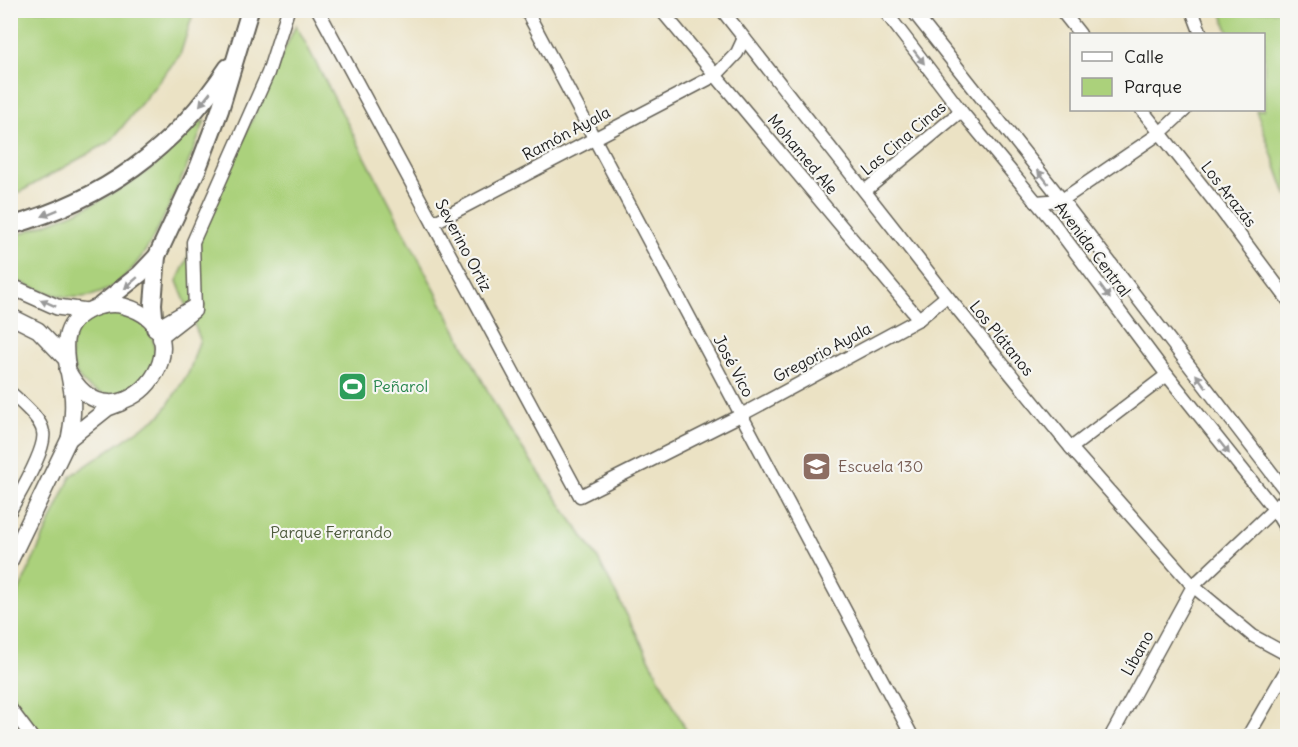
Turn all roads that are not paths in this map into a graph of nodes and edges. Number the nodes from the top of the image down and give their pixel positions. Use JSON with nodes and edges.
{"nodes":[{"id":1,"x":250,"y":10,"type":"edge"},
{"id":2,"x":288,"y":10,"type":"edge"},
{"id":3,"x":318,"y":10,"type":"edge"},
{"id":4,"x":526,"y":10,"type":"edge"},
{"id":5,"x":662,"y":10,"type":"edge"},
{"id":6,"x":722,"y":10,"type":"edge"},
{"id":7,"x":884,"y":10,"type":"edge"},
{"id":8,"x":912,"y":10,"type":"edge"},
{"id":9,"x":1061,"y":10,"type":"edge"},
{"id":10,"x":1192,"y":10,"type":"edge"},
{"id":11,"x":1079,"y":33,"type":"edge"},
{"id":12,"x":1201,"y":33,"type":"edge"},
{"id":13,"x":744,"y":38,"type":"junction"},
{"id":14,"x":239,"y":51,"type":"junction"},
{"id":15,"x":716,"y":75,"type":"junction"},
{"id":16,"x":961,"y":111,"type":"junction"},
{"id":17,"x":1143,"y":111,"type":"edge"},
{"id":18,"x":1184,"y":111,"type":"edge"},
{"id":19,"x":1160,"y":133,"type":"junction"},
{"id":20,"x":594,"y":137,"type":"junction"},
{"id":21,"x":866,"y":190,"type":"junction"},
{"id":22,"x":1062,"y":200,"type":"junction"},
{"id":23,"x":1036,"y":202,"type":"junction"},
{"id":24,"x":1052,"y":221,"type":"junction"},
{"id":25,"x":433,"y":223,"type":"junction"},
{"id":26,"x":10,"y":226,"type":"edge"},
{"id":27,"x":157,"y":256,"type":"junction"},
{"id":28,"x":10,"y":286,"type":"edge"},
{"id":29,"x":947,"y":296,"type":"junction"},
{"id":30,"x":1287,"y":300,"type":"edge"},
{"id":31,"x":94,"y":308,"type":"junction"},
{"id":32,"x":10,"y":316,"type":"edge"},
{"id":33,"x":919,"y":319,"type":"junction"},
{"id":34,"x":157,"y":334,"type":"junction"},
{"id":35,"x":65,"y":363,"type":"junction"},
{"id":36,"x":1167,"y":375,"type":"junction"},
{"id":37,"x":10,"y":392,"type":"edge"},
{"id":38,"x":132,"y":398,"type":"junction"},
{"id":39,"x":741,"y":415,"type":"junction"},
{"id":40,"x":69,"y":439,"type":"junction"},
{"id":41,"x":1071,"y":448,"type":"junction"},
{"id":42,"x":1287,"y":495,"type":"edge"},
{"id":43,"x":580,"y":496,"type":"joint"},
{"id":44,"x":1274,"y":509,"type":"junction"},
{"id":45,"x":10,"y":511,"type":"edge"},
{"id":46,"x":1287,"y":532,"type":"edge"},
{"id":47,"x":10,"y":561,"type":"edge"},
{"id":48,"x":1193,"y":586,"type":"junction"},
{"id":49,"x":1287,"y":655,"type":"edge"},
{"id":50,"x":1287,"y":667,"type":"edge"},
{"id":51,"x":10,"y":708,"type":"edge"},
{"id":52,"x":31,"y":736,"type":"edge"},
{"id":53,"x":912,"y":736,"type":"edge"},
{"id":54,"x":1111,"y":736,"type":"edge"},
{"id":55,"x":1248,"y":736,"type":"edge"}],
"edges":[{"from":1,"to":14,"type":"highway"},
{"from":2,"to":34,"type":"street"},
{"from":3,"to":25,"type":"street","name":"Severino Ortiz"},
{"from":4,"to":20,"type":"street","name":"José Vico"},
{"from":5,"to":15,"type":"street","name":"Mohamed Ale"},
{"from":6,"to":13,"type":"street","name":"Los Plátanos"},
{"from":7,"to":16,"type":"street","name":"Avenida Central","one_way":true},
{"from":22,"to":8,"type":"street","name":"Avenida Central","one_way":true},
{"from":9,"to":11,"type":"street"},
{"from":10,"to":12,"type":"street"},
{"from":13,"to":15,"type":"street","name":"Ramón Ayala"},
{"from":13,"to":21,"type":"street","name":"Los Plátanos"},
{"from":14,"to":26,"type":"highway","one_way":true},
{"from":14,"to":27,"type":"highway"},
{"from":15,"to":20,"type":"street","name":"Ramón Ayala"},
{"from":15,"to":33,"type":"street","name":"Mohamed Ale"},
{"from":16,"to":21,"type":"street","name":"Las Cina Cinas"},
{"from":16,"to":23,"type":"street","name":"Avenida Central"},
{"from":17,"to":19,"type":"street","name":"Los Arazás"},
{"from":18,"to":19,"type":"street"},
{"from":19,"to":22,"type":"street"},
{"from":19,"to":30,"type":"street","name":"Los Arazás"},
{"from":20,"to":25,"type":"street","name":"Ramón Ayala"},
{"from":20,"to":39,"type":"street","name":"José Vico"},
{"from":21,"to":29,"type":"street","name":"Los Plátanos"},
{"from":22,"to":23,"type":"street"},
{"from":22,"to":24,"type":"street"},
{"from":42,"to":22,"type":"street","name":"Avenida Central","one_way":true},
{"from":23,"to":24,"type":"street","name":"Avenida Central"},
{"from":24,"to":36,"type":"street","name":"Avenida Central","one_way":true},
{"from":25,"to":43,"type":"street","name":"Severino Ortiz"},
{"from":27,"to":31,"type":"highway","one_way":true},
{"from":27,"to":34,"type":"highway"},
{"from":31,"to":28,"type":"main road","one_way":true},
{"from":29,"to":33,"type":"street","name":"Gregorio Ayala"},
{"from":29,"to":41,"type":"street","name":"Los Plátanos"},
{"from":31,"to":34,"type":"main road"},
{"from":31,"to":35,"type":"main road"},
{"from":32,"to":35,"type":"main road"},
{"from":33,"to":39,"type":"street","name":"Gregorio Ayala"},
{"from":34,"to":38,"type":"main road"},
{"from":35,"to":38,"type":"main road"},
{"from":35,"to":40,"type":"main road"},
{"from":36,"to":41,"type":"street"},
{"from":36,"to":44,"type":"street","name":"Avenida Central","one_way":true},
{"from":37,"to":45,"type":"street"},
{"from":38,"to":40,"type":"main road"},
{"from":39,"to":43,"type":"street","name":"Gregorio Ayala"},
{"from":39,"to":53,"type":"street","name":"José Vico"},
{"from":40,"to":47,"type":"main road"},
{"from":41,"to":48,"type":"street","name":"Los Plátanos"},
{"from":42,"to":44,"type":"street"},
{"from":44,"to":46,"type":"street","name":"Avenida Central"},
{"from":44,"to":48,"type":"street"},
{"from":48,"to":49,"type":"street","name":"Los Plátanos"},
{"from":48,"to":54,"type":"street","name":"Líbano"},
{"from":50,"to":55,"type":"street"},
{"from":51,"to":52,"type":"street"}]}
